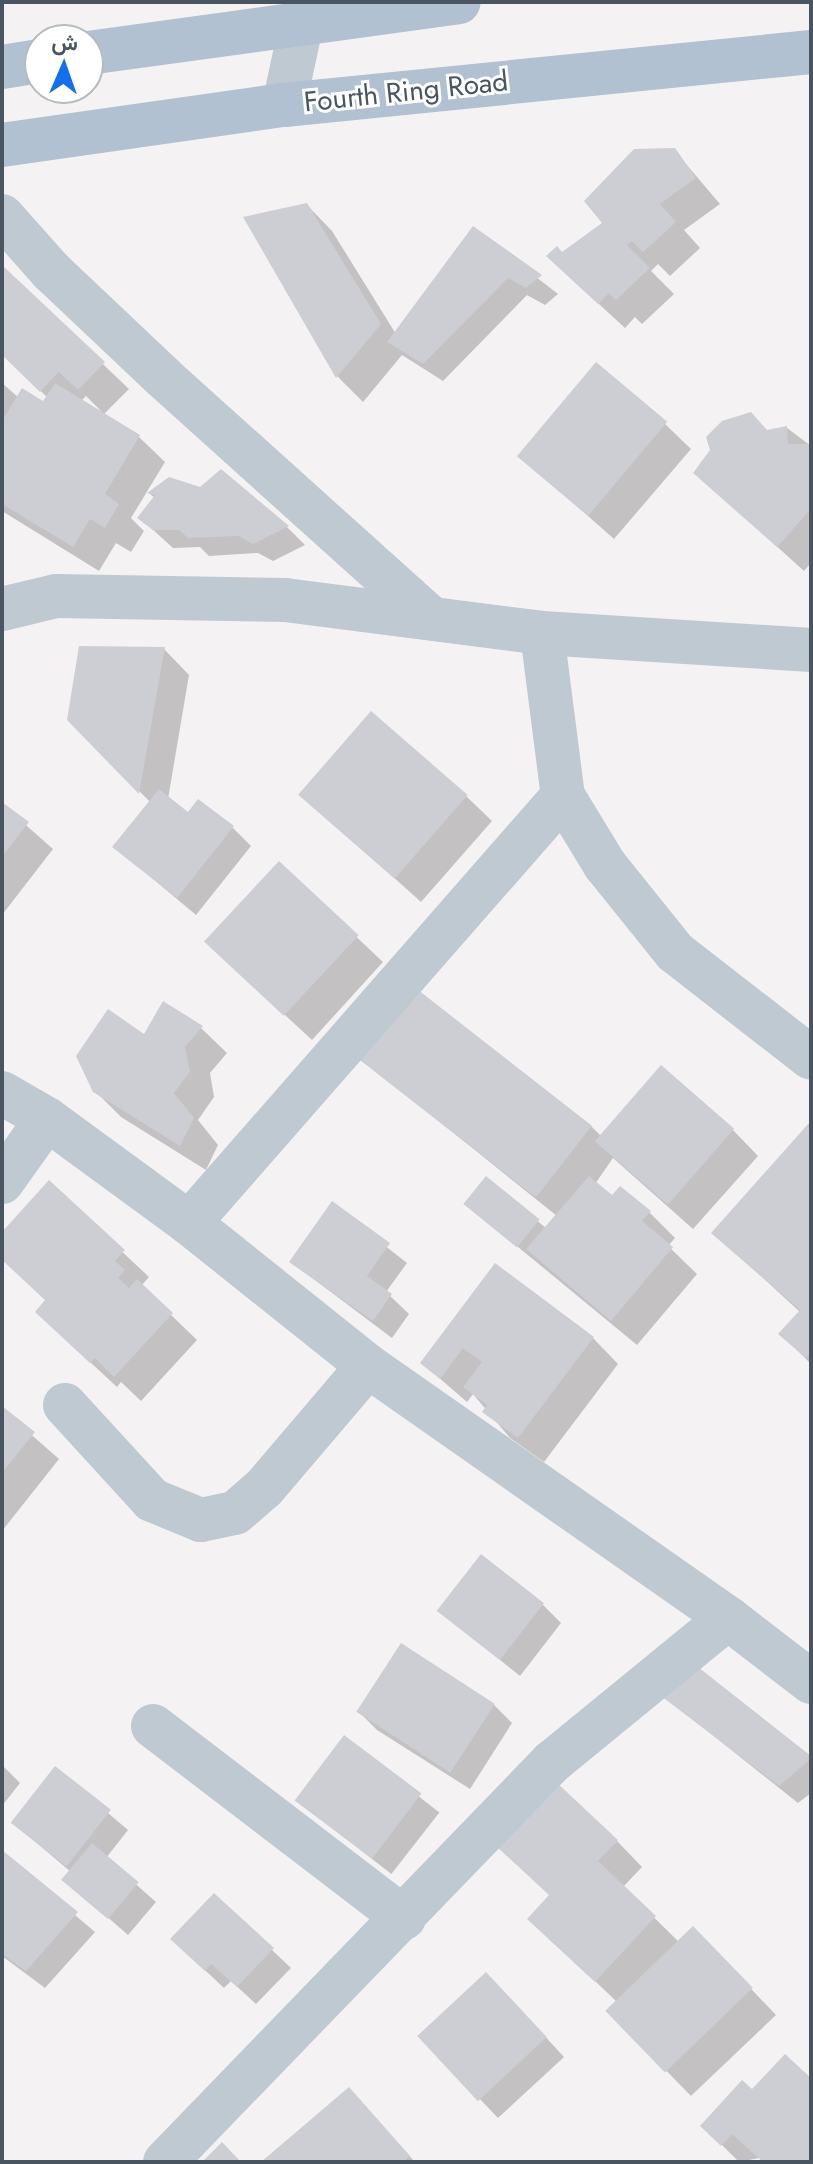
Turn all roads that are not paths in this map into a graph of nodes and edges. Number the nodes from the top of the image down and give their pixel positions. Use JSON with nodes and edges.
{"nodes":[{"id":1,"x":459,"y":2,"type":"edge"},
{"id":2,"x":304,"y":12,"type":"edge"},
{"id":3,"x":104,"y":50,"type":"edge"},
{"id":4,"x":806,"y":55,"type":"edge"},
{"id":5,"x":24,"y":64,"type":"edge"},
{"id":6,"x":2,"y":67,"type":"edge"},
{"id":7,"x":284,"y":105,"type":"junction"},
{"id":8,"x":2,"y":145,"type":"edge"},
{"id":9,"x":2,"y":216,"type":"edge"},
{"id":10,"x":2,"y":609,"type":"edge"},
{"id":11,"x":430,"y":617,"type":"junction"},
{"id":12,"x":542,"y":633,"type":"junction"},
{"id":13,"x":811,"y":650,"type":"edge"},
{"id":14,"x":563,"y":796,"type":"junction"},
{"id":15,"x":811,"y":1058,"type":"edge"},
{"id":16,"x":2,"y":1093,"type":"edge"},
{"id":17,"x":47,"y":1119,"type":"junction"},
{"id":18,"x":2,"y":1182,"type":"edge"},
{"id":19,"x":189,"y":1223,"type":"junction"},
{"id":20,"x":368,"y":1366,"type":"junction"},
{"id":21,"x":65,"y":1405,"type":"dead end"},
{"id":22,"x":728,"y":1618,"type":"junction"},
{"id":23,"x":793,"y":1650,"type":"edge"},
{"id":24,"x":811,"y":1682,"type":"edge"},
{"id":25,"x":153,"y":1726,"type":"dead end"},
{"id":26,"x":404,"y":1918,"type":"junction"},
{"id":27,"x":165,"y":2162,"type":"edge"}],
"edges":[{"from":1,"to":2,"type":"main road"},
{"from":2,"to":3,"type":"main road"},
{"from":2,"to":7,"type":"street"},
{"from":4,"to":7,"type":"main road","name":"Fourth Ring Road"},
{"from":5,"to":6,"type":"main road"},
{"from":7,"to":8,"type":"main road","name":"Fourth Ring Road"},
{"from":9,"to":11,"type":"street"},
{"from":10,"to":11,"type":"street"},
{"from":11,"to":12,"type":"street"},
{"from":12,"to":13,"type":"street"},
{"from":12,"to":14,"type":"street"},
{"from":14,"to":15,"type":"street"},
{"from":14,"to":19,"type":"street"},
{"from":16,"to":17,"type":"street"},
{"from":17,"to":18,"type":"street"},
{"from":17,"to":19,"type":"street"},
{"from":19,"to":20,"type":"street"},
{"from":20,"to":21,"type":"street"},
{"from":20,"to":22,"type":"street"},
{"from":22,"to":23,"type":"street"},
{"from":22,"to":26,"type":"street"},
{"from":23,"to":24,"type":"street"},
{"from":25,"to":26,"type":"street"},
{"from":26,"to":27,"type":"street"}]}
